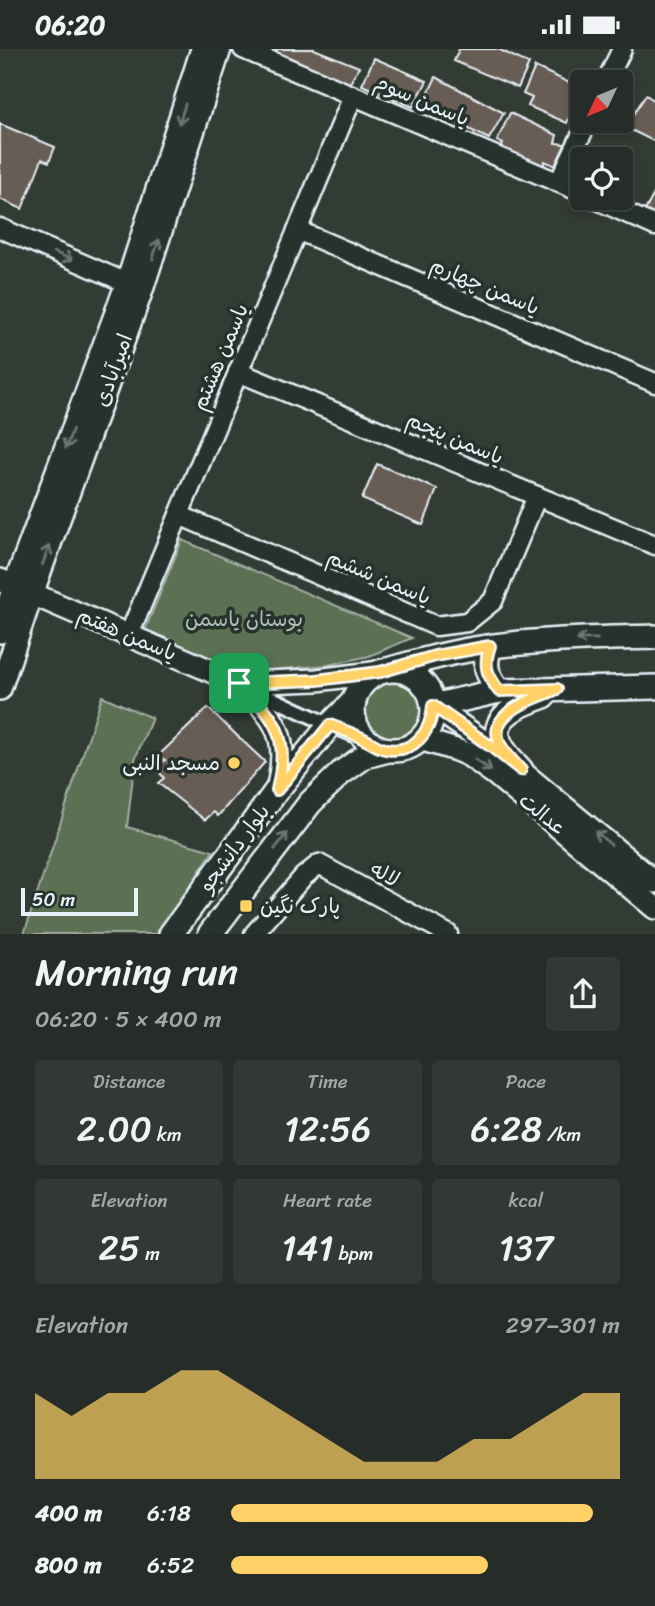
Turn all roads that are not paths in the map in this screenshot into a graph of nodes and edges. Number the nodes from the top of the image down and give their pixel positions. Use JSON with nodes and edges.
{"nodes":[{"id":1,"x":202,"y":49,"type":"edge"},
{"id":2,"x":220,"y":49,"type":"edge"},
{"id":3,"x":243,"y":49,"type":"edge"},
{"id":4,"x":622,"y":49,"type":"edge"},
{"id":5,"x":612,"y":70,"type":"edge"},
{"id":6,"x":352,"y":96,"type":"junction"},
{"id":7,"x":582,"y":133,"type":"edge"},
{"id":8,"x":559,"y":182,"type":"junction"},
{"id":9,"x":570,"y":187,"type":"edge"},
{"id":10,"x":620,"y":210,"type":"edge"},
{"id":11,"x":655,"y":226,"type":"edge"},
{"id":12,"x":0,"y":228,"type":"edge"},
{"id":13,"x":297,"y":230,"type":"junction"},
{"id":14,"x":135,"y":287,"type":"junction"},
{"id":15,"x":238,"y":372,"type":"junction"},
{"id":16,"x":655,"y":383,"type":"edge"},
{"id":17,"x":537,"y":496,"type":"junction"},
{"id":18,"x":179,"y":515,"type":"junction"},
{"id":19,"x":655,"y":545,"type":"edge"},
{"id":20,"x":13,"y":596,"type":"edge"},
{"id":21,"x":0,"y":632,"type":"edge"},
{"id":22,"x":129,"y":635,"type":"junction"},
{"id":23,"x":655,"y":638,"type":"edge"},
{"id":24,"x":490,"y":646,"type":"junction"},
{"id":25,"x":380,"y":672,"type":"junction"},
{"id":26,"x":239,"y":683,"type":"junction"},
{"id":27,"x":655,"y":687,"type":"edge"},
{"id":28,"x":0,"y":689,"type":"edge"},
{"id":29,"x":557,"y":689,"type":"junction"},
{"id":30,"x":499,"y":691,"type":"junction"},
{"id":31,"x":354,"y":701,"type":"junction"},
{"id":32,"x":433,"y":706,"type":"junction"},
{"id":33,"x":330,"y":725,"type":"junction"},
{"id":34,"x":420,"y":739,"type":"junction"},
{"id":35,"x":366,"y":740,"type":"junction"},
{"id":36,"x":388,"y":750,"type":"junction"},
{"id":37,"x":521,"y":770,"type":"junction"},
{"id":38,"x":277,"y":790,"type":"junction"},
{"id":39,"x":229,"y":853,"type":"junction"},
{"id":40,"x":261,"y":867,"type":"junction"},
{"id":41,"x":655,"y":882,"type":"edge"},
{"id":42,"x":655,"y":908,"type":"edge"},
{"id":43,"x":171,"y":934,"type":"edge"},
{"id":44,"x":209,"y":934,"type":"edge"},
{"id":45,"x":254,"y":934,"type":"edge"},
{"id":46,"x":448,"y":934,"type":"edge"}],
"edges":[{"from":1,"to":14,"type":"street","name":"امیرآبادی","one_way":true},
{"from":14,"to":2,"type":"street","name":"امیرآبادی","one_way":true},
{"from":3,"to":6,"type":"street","name":"یاسمن سوم"},
{"from":4,"to":5,"type":"street"},
{"from":6,"to":8,"type":"street","name":"یاسمن سوم"},
{"from":6,"to":13,"type":"street","name":"یاسمن هشتم"},
{"from":7,"to":8,"type":"street"},
{"from":8,"to":9,"type":"street","name":"یاسمن سوم"},
{"from":10,"to":11,"type":"street"},
{"from":12,"to":14,"type":"street","one_way":true},
{"from":13,"to":15,"type":"street","name":"یاسمن هشتم"},
{"from":13,"to":16,"type":"street","name":"یاسمن چهارم"},
{"from":14,"to":20,"type":"street","name":"امیرآبادی"},
{"from":15,"to":17,"type":"street","name":"یاسمن پنجم"},
{"from":15,"to":18,"type":"street","name":"یاسمن هشتم"},
{"from":17,"to":18,"type":"street","name":"یاسمن ششم"},
{"from":17,"to":19,"type":"street","name":"یاسمن پنجم"},
{"from":18,"to":22,"type":"street","name":"یاسمن هشتم"},
{"from":20,"to":21,"type":"street","name":"امیرآبادی"},
{"from":20,"to":22,"type":"street","name":"یاسمن هفتم"},
{"from":20,"to":28,"type":"street","name":"امیرآبادی"},
{"from":22,"to":26,"type":"street","name":"یاسمن هفتم"},
{"from":23,"to":24,"type":"main road","one_way":true},
{"from":24,"to":25,"type":"main road"},
{"from":24,"to":30,"type":"main road"},
{"from":25,"to":26,"type":"street","name":"یاسمن هفتم"},
{"from":25,"to":31,"type":"main road"},
{"from":25,"to":32,"type":"main road"},
{"from":26,"to":33,"type":"street"},
{"from":26,"to":38,"type":"street","name":"یاسمن هفتم"},
{"from":27,"to":29,"type":"main road"},
{"from":29,"to":30,"type":"main road"},
{"from":29,"to":37,"type":"main road"},
{"from":30,"to":32,"type":"main road"},
{"from":31,"to":33,"type":"main road","name":"بلوار دانشجو"},
{"from":31,"to":35,"type":"main road"},
{"from":32,"to":34,"type":"main road"},
{"from":32,"to":37,"type":"street","name":"عدالت"},
{"from":33,"to":35,"type":"street"},
{"from":33,"to":38,"type":"main road","name":"بلوار دانشجو"},
{"from":34,"to":36,"type":"main road"},
{"from":34,"to":42,"type":"street","name":"عدالت","one_way":true},
{"from":35,"to":36,"type":"main road"},
{"from":40,"to":36,"type":"main road","name":"بلوار دانشجو","one_way":true},
{"from":41,"to":37,"type":"street","name":"عدالت","one_way":true},
{"from":38,"to":39,"type":"main road","name":"بلوار دانشجو"},
{"from":39,"to":40,"type":"main road"},
{"from":39,"to":43,"type":"main road","name":"بلوار دانشجو"},
{"from":40,"to":44,"type":"main road","name":"بلوار دانشجو"},
{"from":45,"to":46,"type":"street","name":"لاله"}]}
